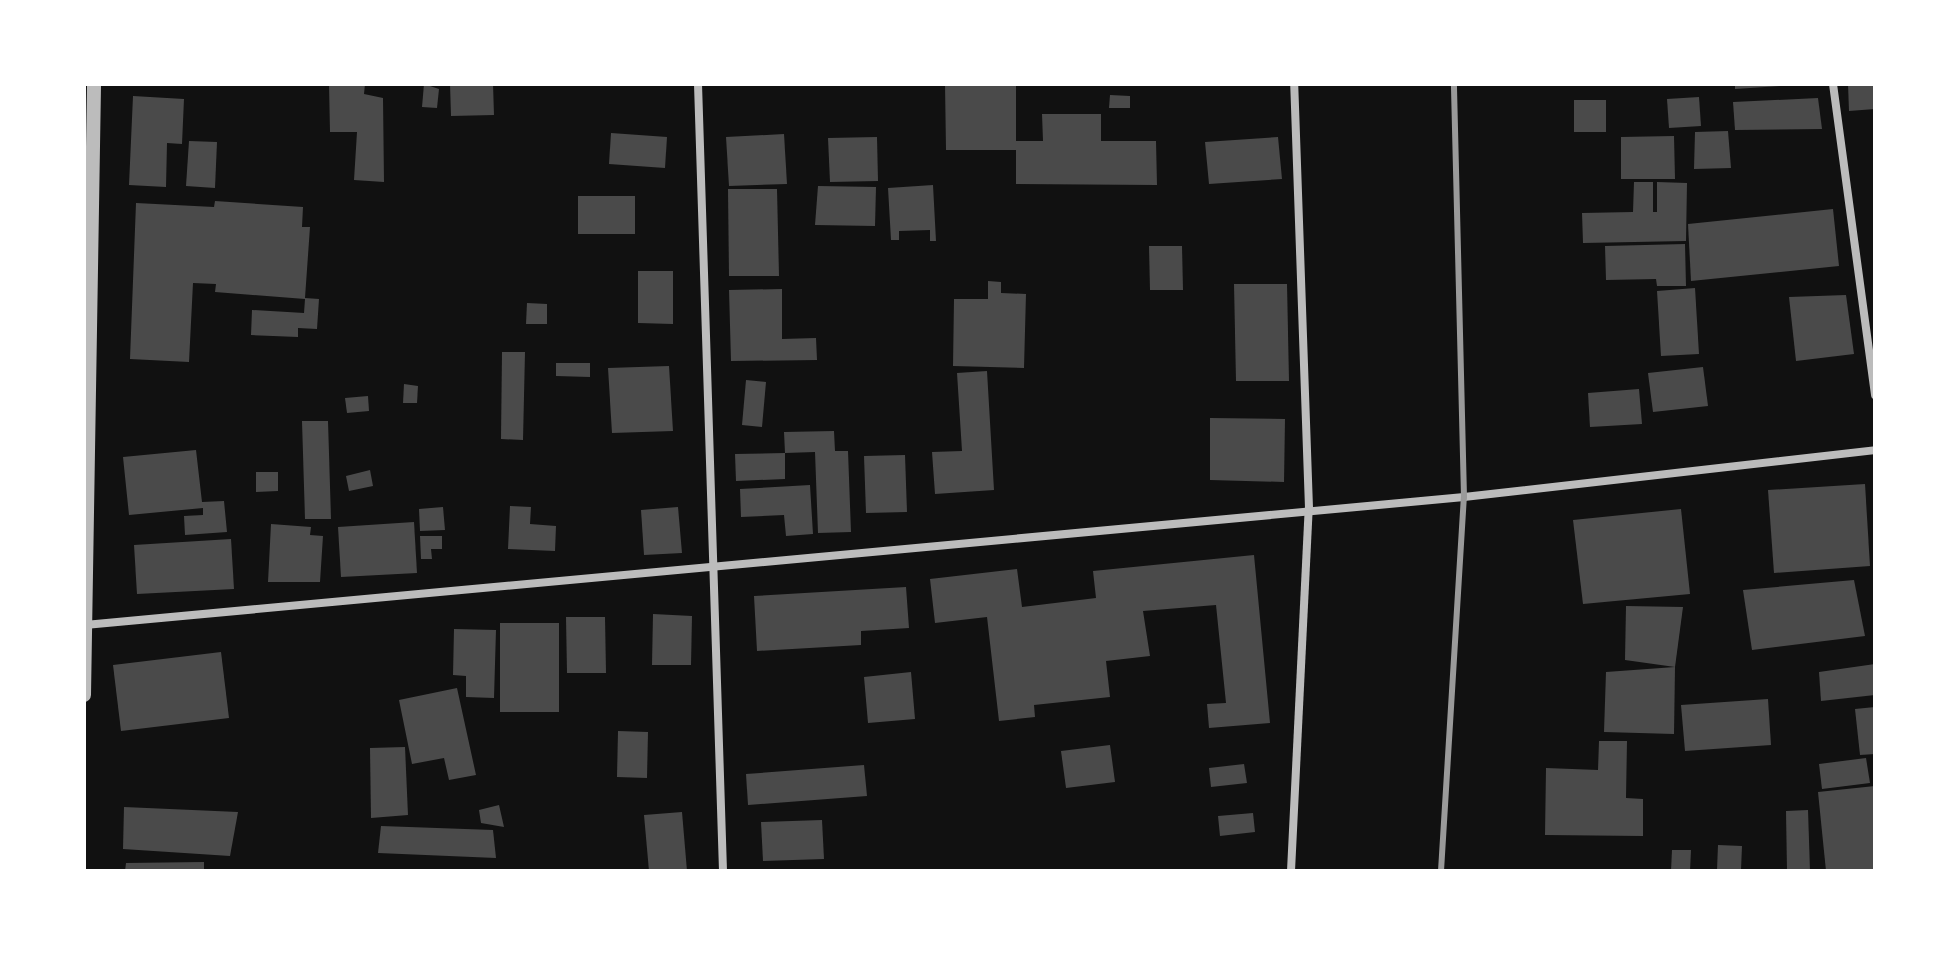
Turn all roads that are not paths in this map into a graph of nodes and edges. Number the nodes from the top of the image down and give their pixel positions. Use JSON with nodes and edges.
{"nodes":[{"id":1,"x":94,"y":84,"type":"edge"},
{"id":2,"x":698,"y":84,"type":"edge"},
{"id":3,"x":1294,"y":84,"type":"edge"},
{"id":4,"x":1833,"y":84,"type":"edge"},
{"id":5,"x":1875,"y":395,"type":"edge"},
{"id":6,"x":1875,"y":450,"type":"edge"},
{"id":7,"x":1309,"y":508,"type":"junction"},
{"id":8,"x":713,"y":565,"type":"junction"},
{"id":9,"x":84,"y":625,"type":"edge"},
{"id":10,"x":84,"y":695,"type":"edge"},
{"id":11,"x":723,"y":871,"type":"edge"},
{"id":12,"x":1291,"y":871,"type":"edge"}],
"edges":[{"from":1,"to":9,"type":"street"},
{"from":2,"to":8,"type":"street"},
{"from":3,"to":7,"type":"street"},
{"from":4,"to":5,"type":"street"},
{"from":6,"to":7,"type":"street"},
{"from":7,"to":8,"type":"street"},
{"from":7,"to":12,"type":"street"},
{"from":8,"to":9,"type":"street"},
{"from":8,"to":11,"type":"street"},
{"from":9,"to":10,"type":"street"}]}
